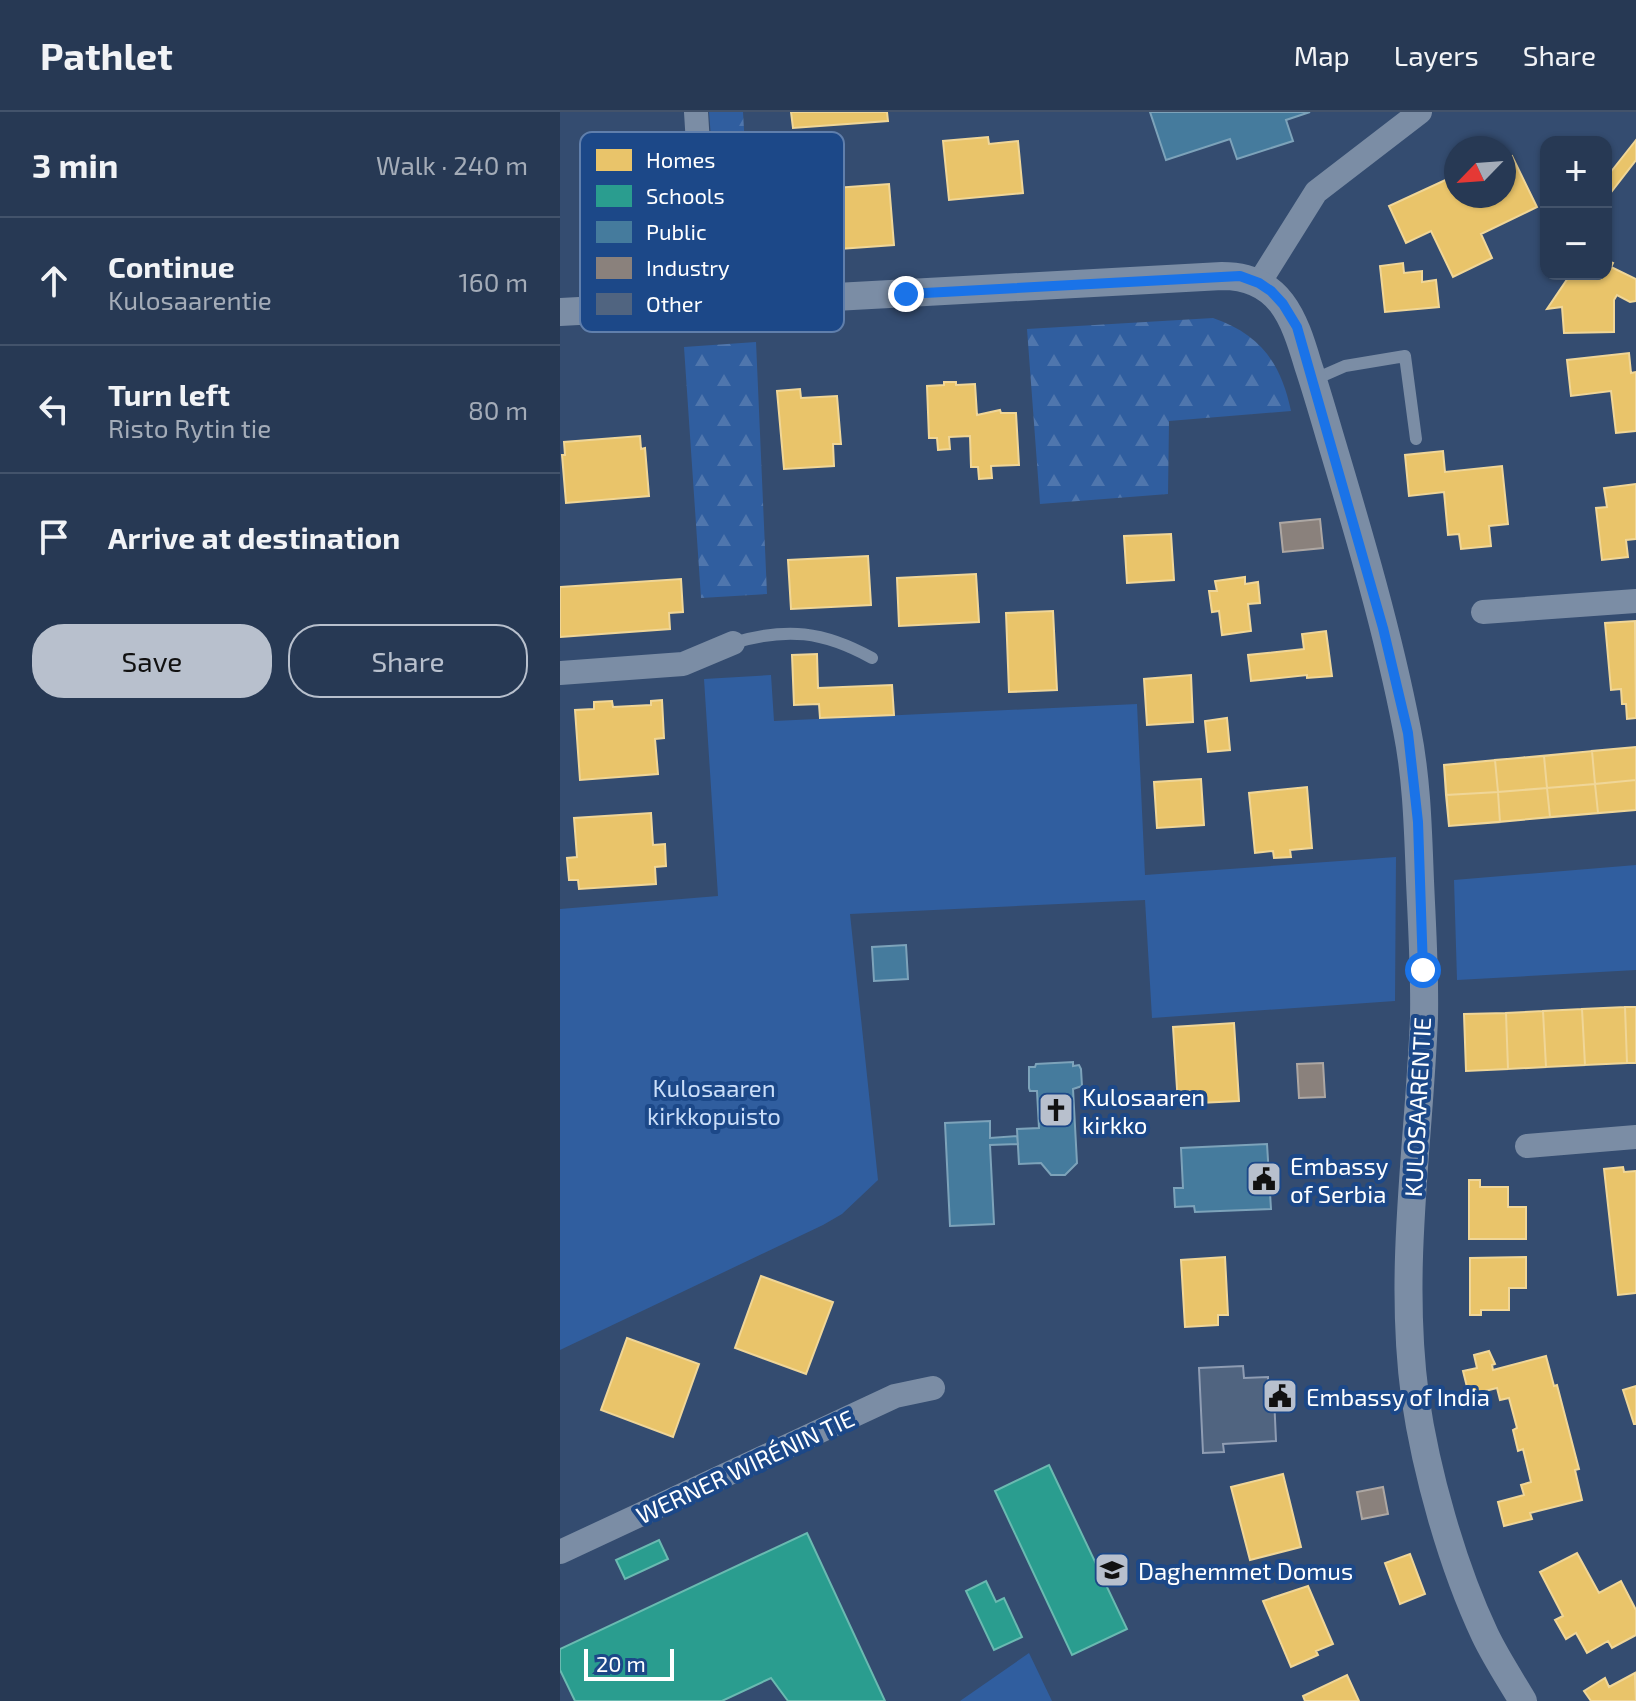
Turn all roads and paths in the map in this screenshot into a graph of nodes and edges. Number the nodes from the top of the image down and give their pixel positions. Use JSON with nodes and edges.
{"nodes":[{"id":1,"x":696,"y":112,"type":"edge"},
{"id":2,"x":1420,"y":112,"type":"edge"},
{"id":3,"x":697,"y":132,"type":"edge"},
{"id":4,"x":1259,"y":283,"type":"junction"},
{"id":5,"x":844,"y":297,"type":"edge"},
{"id":6,"x":580,"y":311,"type":"edge"},
{"id":7,"x":560,"y":312,"type":"edge"},
{"id":8,"x":1313,"y":380,"type":"junction"},
{"id":9,"x":1416,"y":439,"type":"dead end"},
{"id":10,"x":1636,"y":601,"type":"edge"},
{"id":11,"x":1483,"y":612,"type":"dead end"},
{"id":12,"x":733,"y":643,"type":"joint"},
{"id":13,"x":872,"y":658,"type":"dead end"},
{"id":14,"x":560,"y":673,"type":"edge"},
{"id":15,"x":1636,"y":1137,"type":"edge"},
{"id":16,"x":1527,"y":1146,"type":"dead end"},
{"id":17,"x":933,"y":1388,"type":"dead end"},
{"id":18,"x":560,"y":1552,"type":"edge"},
{"id":19,"x":1523,"y":1701,"type":"edge"}],
"edges":[{"from":1,"to":3,"type":"street"},
{"from":2,"to":4,"type":"street"},
{"from":4,"to":5,"type":"street"},
{"from":4,"to":8,"type":"street","name":"KULOSAARENTIE"},
{"from":6,"to":7,"type":"street"},
{"from":8,"to":9,"type":"lane"},
{"from":8,"to":19,"type":"street","name":"KULOSAARENTIE"},
{"from":10,"to":11,"type":"street"},
{"from":12,"to":13,"type":"lane"},
{"from":12,"to":14,"type":"street"},
{"from":15,"to":16,"type":"street"},
{"from":17,"to":18,"type":"street","name":"WERNER WIRÉNIN TIE"}]}
